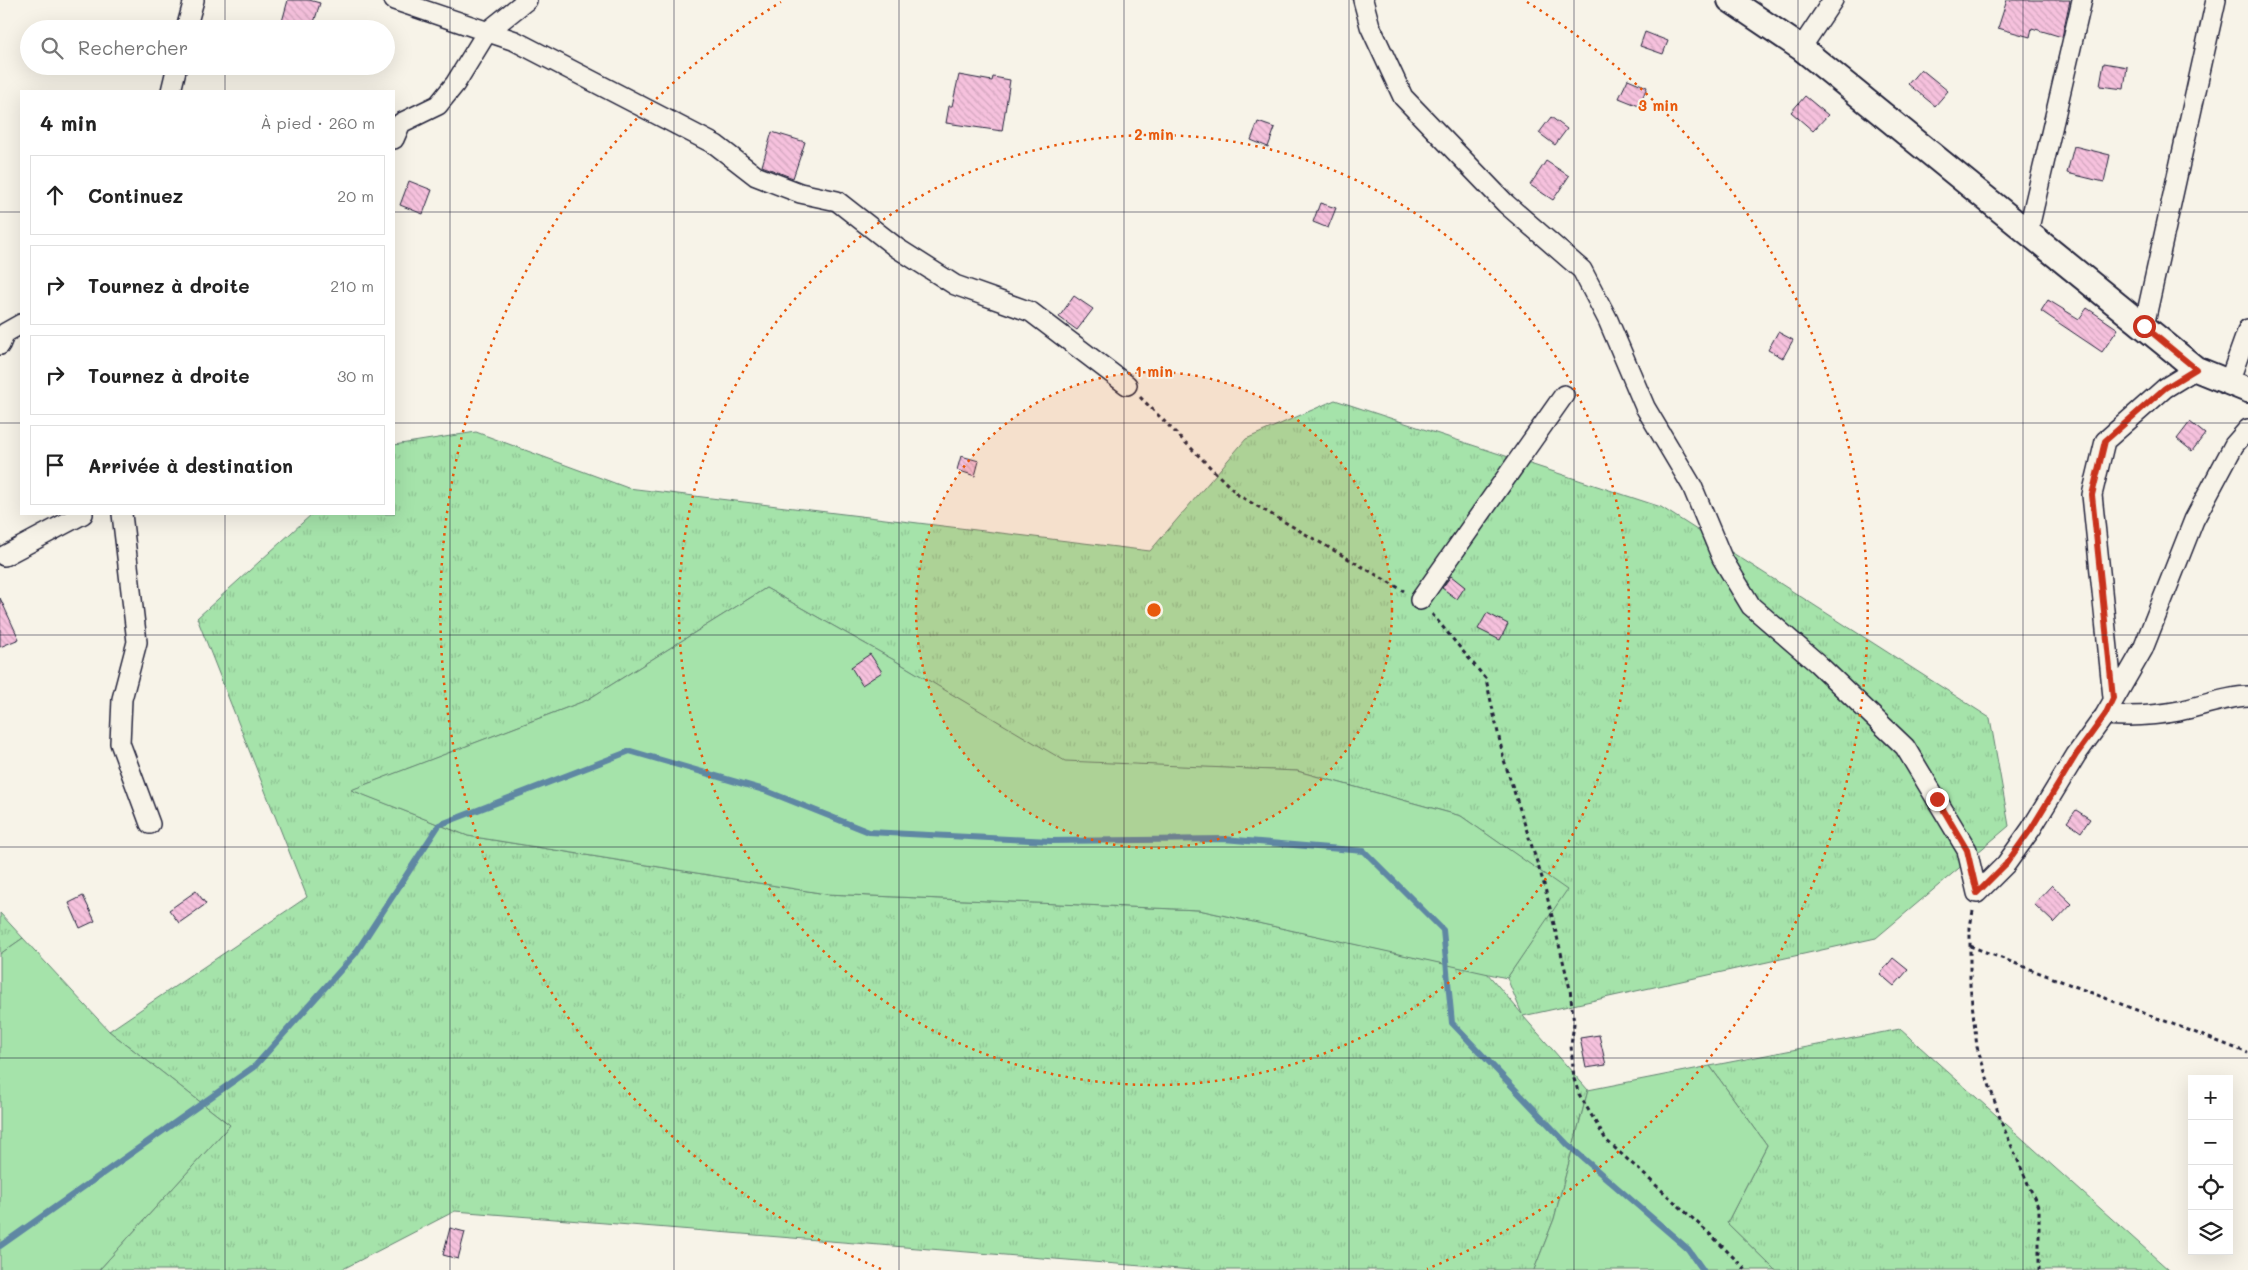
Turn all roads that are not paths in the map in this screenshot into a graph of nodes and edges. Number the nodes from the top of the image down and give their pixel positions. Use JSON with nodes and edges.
{"nodes":[{"id":1,"x":194,"y":0,"type":"edge"},
{"id":2,"x":394,"y":0,"type":"edge"},
{"id":3,"x":527,"y":0,"type":"edge"},
{"id":4,"x":1363,"y":0,"type":"edge"},
{"id":5,"x":1730,"y":0,"type":"edge"},
{"id":6,"x":1833,"y":0,"type":"edge"},
{"id":7,"x":2082,"y":0,"type":"edge"},
{"id":8,"x":2216,"y":0,"type":"edge"},
{"id":9,"x":188,"y":20,"type":"edge"},
{"id":10,"x":488,"y":32,"type":"junction"},
{"id":11,"x":1801,"y":48,"type":"junction"},
{"id":12,"x":175,"y":75,"type":"edge"},
{"id":13,"x":171,"y":90,"type":"edge"},
{"id":14,"x":395,"y":137,"type":"edge"},
{"id":15,"x":2028,"y":232,"type":"junction"},
{"id":16,"x":20,"y":325,"type":"edge"},
{"id":17,"x":2144,"y":326,"type":"junction"},
{"id":18,"x":2248,"y":329,"type":"edge"},
{"id":19,"x":0,"y":345,"type":"edge"},
{"id":20,"x":2196,"y":369,"type":"junction"},
{"id":21,"x":1127,"y":385,"type":"road end"},
{"id":22,"x":2238,"y":386,"type":"edge"},
{"id":23,"x":1564,"y":395,"type":"dead end"},
{"id":24,"x":2248,"y":429,"type":"edge"},
{"id":25,"x":81,"y":515,"type":"edge"},
{"id":26,"x":122,"y":515,"type":"edge"},
{"id":27,"x":4,"y":556,"type":"dead end"},
{"id":28,"x":1420,"y":600,"type":"road end"},
{"id":29,"x":2248,"y":696,"type":"edge"},
{"id":30,"x":2113,"y":698,"type":"junction"},
{"id":31,"x":2105,"y":715,"type":"junction"},
{"id":32,"x":150,"y":824,"type":"dead end"}],
"edges":[{"from":1,"to":9,"type":"street"},
{"from":2,"to":10,"type":"street"},
{"from":3,"to":10,"type":"street"},
{"from":4,"to":31,"type":"street"},
{"from":5,"to":11,"type":"street"},
{"from":6,"to":11,"type":"street"},
{"from":7,"to":15,"type":"street"},
{"from":8,"to":17,"type":"street"},
{"from":10,"to":14,"type":"street"},
{"from":10,"to":21,"type":"street"},
{"from":11,"to":15,"type":"street"},
{"from":12,"to":13,"type":"street"},
{"from":15,"to":17,"type":"street"},
{"from":16,"to":19,"type":"street"},
{"from":17,"to":20,"type":"street"},
{"from":18,"to":22,"type":"street"},
{"from":20,"to":22,"type":"street"},
{"from":20,"to":30,"type":"street"},
{"from":23,"to":28,"type":"street"},
{"from":24,"to":30,"type":"street"},
{"from":25,"to":27,"type":"street"},
{"from":26,"to":32,"type":"street"},
{"from":29,"to":31,"type":"street"},
{"from":30,"to":31,"type":"street"}]}
